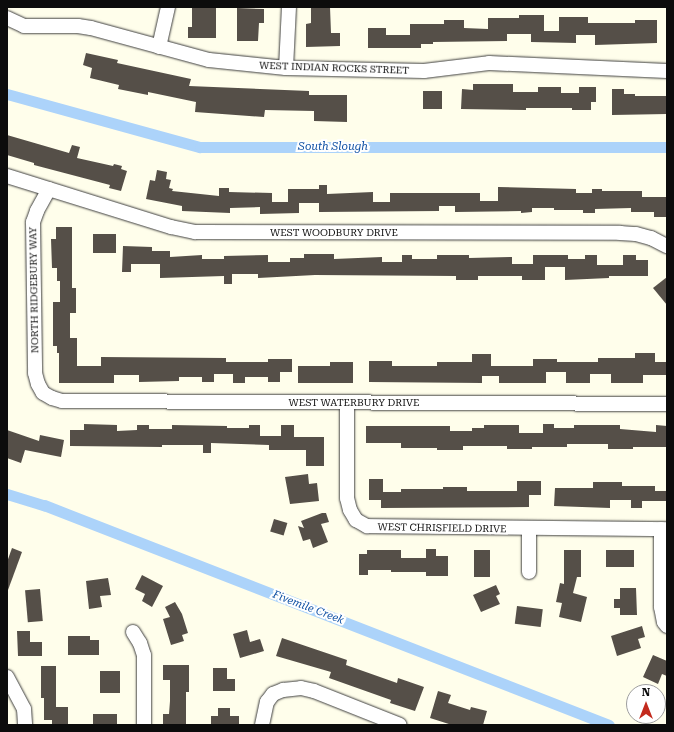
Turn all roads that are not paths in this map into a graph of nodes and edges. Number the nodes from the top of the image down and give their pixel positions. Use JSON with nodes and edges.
{"nodes":[{"id":1,"x":168,"y":7,"type":"edge"},
{"id":2,"x":289,"y":7,"type":"edge"},
{"id":3,"x":7,"y":18,"type":"edge"},
{"id":4,"x":159,"y":47,"type":"junction"},
{"id":5,"x":286,"y":68,"type":"junction"},
{"id":6,"x":667,"y":71,"type":"edge"},
{"id":7,"x":7,"y":176,"type":"edge"},
{"id":8,"x":49,"y":189,"type":"junction"},
{"id":9,"x":667,"y":246,"type":"edge"},
{"id":10,"x":43,"y":393,"type":"joint"},
{"id":11,"x":347,"y":403,"type":"junction"},
{"id":12,"x":667,"y":404,"type":"edge"},
{"id":13,"x":529,"y":529,"type":"junction"},
{"id":14,"x":664,"y":529,"type":"edge"},
{"id":15,"x":529,"y":572,"type":"dead end"},
{"id":16,"x":667,"y":626,"type":"edge"},
{"id":17,"x":132,"y":632,"type":"dead end"},
{"id":18,"x":7,"y":677,"type":"edge"},
{"id":19,"x":26,"y":725,"type":"edge"},
{"id":20,"x":144,"y":725,"type":"edge"},
{"id":21,"x":262,"y":725,"type":"edge"},
{"id":22,"x":400,"y":725,"type":"edge"}],
"edges":[{"from":1,"to":4,"type":"street"},
{"from":2,"to":5,"type":"street"},
{"from":3,"to":4,"type":"street","name":"WEST INDIAN ROCKS STREET"},
{"from":4,"to":5,"type":"street","name":"WEST INDIAN ROCKS STREET"},
{"from":5,"to":6,"type":"street","name":"WEST INDIAN ROCKS STREET"},
{"from":7,"to":8,"type":"street","name":"WEST WOODBURY DRIVE"},
{"from":8,"to":9,"type":"street","name":"WEST WOODBURY DRIVE"},
{"from":8,"to":10,"type":"street","name":"NORTH RIDGEBURY WAY"},
{"from":10,"to":11,"type":"street","name":"WEST WATERBURY DRIVE"},
{"from":11,"to":12,"type":"street","name":"WEST WATERBURY DRIVE"},
{"from":11,"to":13,"type":"street","name":"WEST CHRISFIELD DRIVE"},
{"from":13,"to":14,"type":"street","name":"WEST CHRISFIELD DRIVE"},
{"from":13,"to":15,"type":"street"},
{"from":14,"to":16,"type":"street"},
{"from":17,"to":20,"type":"street"},
{"from":18,"to":19,"type":"street"},
{"from":21,"to":22,"type":"street"}]}
